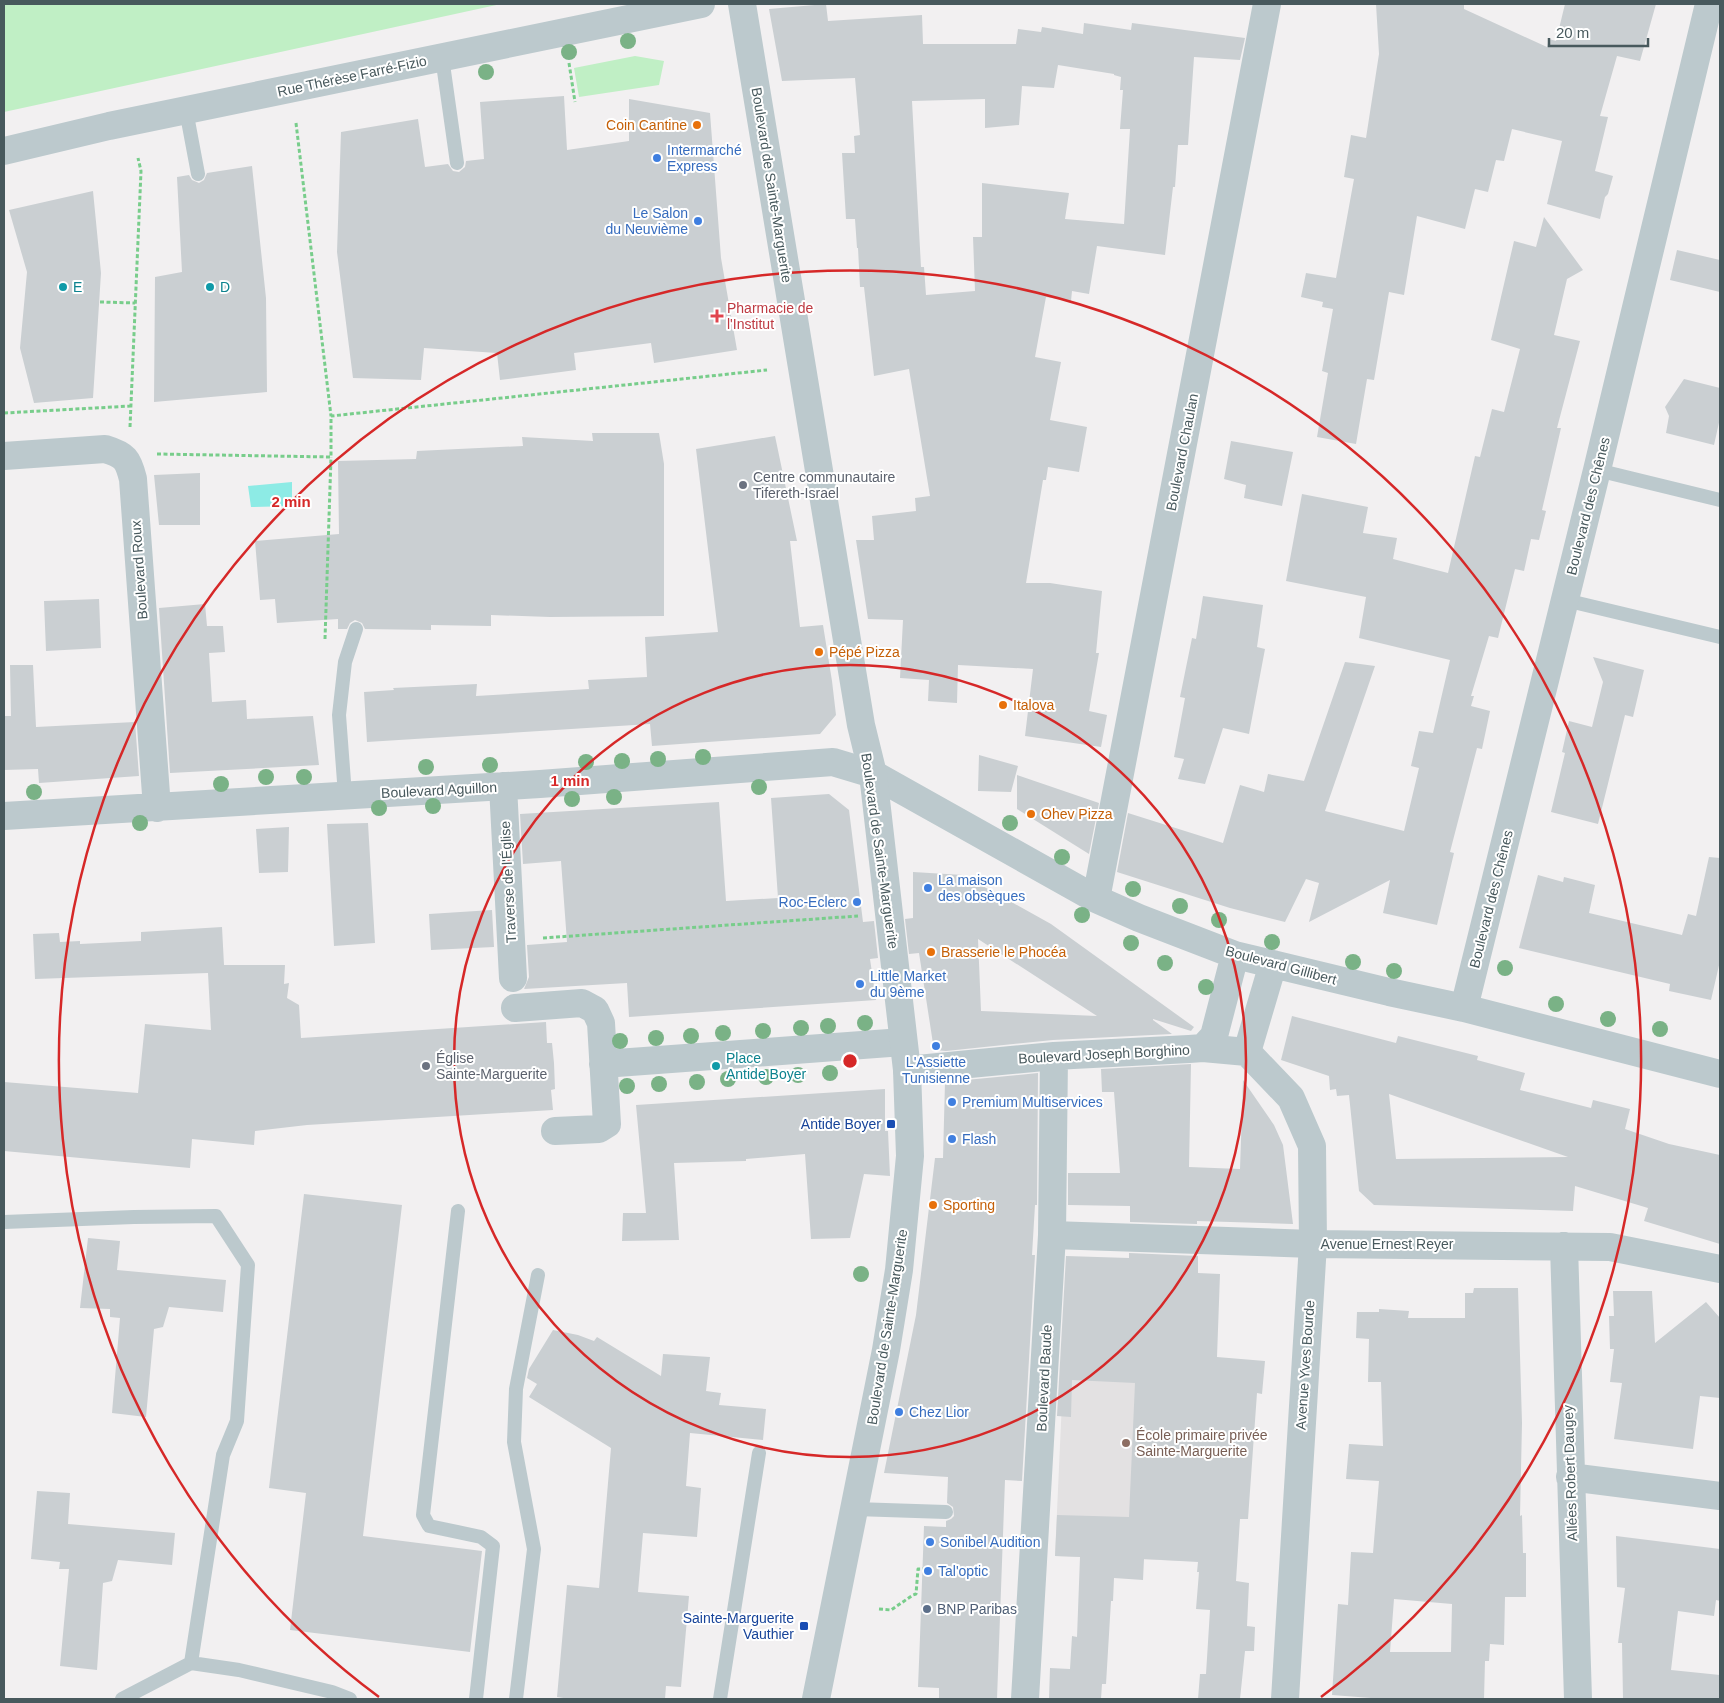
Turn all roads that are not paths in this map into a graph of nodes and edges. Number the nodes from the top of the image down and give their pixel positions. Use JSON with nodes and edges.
{"nodes":[{"id":1,"x":701,"y":4,"type":"edge"},
{"id":2,"x":742,"y":4,"type":"edge"},
{"id":3,"x":1267,"y":4,"type":"edge"},
{"id":4,"x":1710,"y":4,"type":"edge"},
{"id":5,"x":442,"y":57,"type":"junction"},
{"id":6,"x":186,"y":110,"type":"junction"},
{"id":7,"x":4,"y":151,"type":"edge"},
{"id":8,"x":457,"y":163,"type":"dead end"},
{"id":9,"x":198,"y":174,"type":"dead end"},
{"id":10,"x":4,"y":456,"type":"edge"},
{"id":11,"x":1597,"y":470,"type":"junction"},
{"id":12,"x":1720,"y":500,"type":"edge"},
{"id":13,"x":1565,"y":600,"type":"junction"},
{"id":14,"x":356,"y":629,"type":"dead end"},
{"id":15,"x":1720,"y":637,"type":"edge"},
{"id":16,"x":872,"y":774,"type":"junction"},
{"id":17,"x":503,"y":786,"type":"junction"},
{"id":18,"x":345,"y":795,"type":"junction"},
{"id":19,"x":157,"y":808,"type":"junction"},
{"id":20,"x":4,"y":816,"type":"edge"},
{"id":21,"x":1096,"y":899,"type":"junction"},
{"id":22,"x":1235,"y":955,"type":"junction"},
{"id":23,"x":1273,"y":964,"type":"junction"},
{"id":24,"x":514,"y":978,"type":"dead end"},
{"id":25,"x":515,"y":1008,"type":"dead end"},
{"id":26,"x":1464,"y":1008,"type":"junction"},
{"id":27,"x":903,"y":1042,"type":"junction"},
{"id":28,"x":1203,"y":1048,"type":"junction"},
{"id":29,"x":1247,"y":1052,"type":"junction"},
{"id":30,"x":1054,"y":1056,"type":"junction"},
{"id":31,"x":603,"y":1064,"type":"junction"},
{"id":32,"x":907,"y":1070,"type":"junction"},
{"id":33,"x":1720,"y":1074,"type":"edge"},
{"id":34,"x":555,"y":1131,"type":"dead end"},
{"id":35,"x":458,"y":1211,"type":"dead end"},
{"id":36,"x":4,"y":1222,"type":"edge"},
{"id":37,"x":1052,"y":1235,"type":"junction"},
{"id":38,"x":1313,"y":1244,"type":"junction"},
{"id":39,"x":1564,"y":1246,"type":"junction"},
{"id":40,"x":1720,"y":1269,"type":"edge"},
{"id":41,"x":538,"y":1275,"type":"dead end"},
{"id":42,"x":759,"y":1453,"type":"dead end"},
{"id":43,"x":1570,"y":1477,"type":"junction"},
{"id":44,"x":1720,"y":1496,"type":"edge"},
{"id":45,"x":855,"y":1508,"type":"junction"},
{"id":46,"x":946,"y":1512,"type":"dead end"},
{"id":47,"x":190,"y":1663,"type":"junction"},
{"id":48,"x":122,"y":1699,"type":"edge"},
{"id":49,"x":350,"y":1699,"type":"edge"},
{"id":50,"x":476,"y":1699,"type":"edge"},
{"id":51,"x":516,"y":1699,"type":"edge"},
{"id":52,"x":720,"y":1699,"type":"edge"},
{"id":53,"x":816,"y":1699,"type":"edge"},
{"id":54,"x":1025,"y":1699,"type":"edge"},
{"id":55,"x":1285,"y":1699,"type":"edge"},
{"id":56,"x":1578,"y":1699,"type":"edge"}],
"edges":[{"from":1,"to":5,"type":"street","name":"Rue Thérèse Farré-Fizio"},
{"from":2,"to":16,"type":"street","name":"Boulevard de Sainte-Marguerite"},
{"from":3,"to":21,"type":"street","name":"Boulevard Chaulan"},
{"from":4,"to":11,"type":"street","name":"Boulevard des Chênes"},
{"from":5,"to":6,"type":"street","name":"Rue Thérèse Farré-Fizio"},
{"from":5,"to":8,"type":"lane"},
{"from":6,"to":7,"type":"street","name":"Rue Thérèse Farré-Fizio"},
{"from":6,"to":9,"type":"lane"},
{"from":10,"to":19,"type":"street","name":"Boulevard Roux"},
{"from":11,"to":12,"type":"lane"},
{"from":11,"to":13,"type":"street","name":"Boulevard des Chênes"},
{"from":13,"to":15,"type":"lane"},
{"from":13,"to":26,"type":"street","name":"Boulevard des Chênes"},
{"from":14,"to":18,"type":"lane"},
{"from":16,"to":17,"type":"street","name":"Boulevard Aguillon"},
{"from":16,"to":21,"type":"street","name":"Boulevard Gillibert"},
{"from":16,"to":27,"type":"street","name":"Boulevard de Sainte-Marguerite"},
{"from":17,"to":18,"type":"street","name":"Boulevard Aguillon"},
{"from":17,"to":24,"type":"street","name":"Traverse de l'Église"},
{"from":18,"to":19,"type":"street","name":"Boulevard Aguillon"},
{"from":19,"to":20,"type":"street","name":"Boulevard Aguillon"},
{"from":21,"to":22,"type":"street","name":"Boulevard Gillibert"},
{"from":22,"to":23,"type":"street","name":"Boulevard Gillibert"},
{"from":22,"to":28,"type":"street","name":"Boulevard Joseph Borghino"},
{"from":23,"to":26,"type":"street","name":"Boulevard Gillibert"},
{"from":23,"to":29,"type":"street"},
{"from":25,"to":31,"type":"street"},
{"from":26,"to":33,"type":"street","name":"Boulevard Gillibert"},
{"from":27,"to":31,"type":"street"},
{"from":27,"to":32,"type":"street","name":"Boulevard de Sainte-Marguerite"},
{"from":28,"to":29,"type":"street"},
{"from":28,"to":30,"type":"street","name":"Boulevard Joseph Borghino"},
{"from":29,"to":38,"type":"street","name":"Avenue Yves Bourde"},
{"from":30,"to":32,"type":"street","name":"Boulevard Joseph Borghino"},
{"from":30,"to":37,"type":"street","name":"Boulevard Baude"},
{"from":31,"to":34,"type":"street"},
{"from":32,"to":45,"type":"street","name":"Boulevard de Sainte-Marguerite"},
{"from":35,"to":50,"type":"lane"},
{"from":36,"to":47,"type":"lane"},
{"from":37,"to":38,"type":"street","name":"Avenue Ernest Reyer"},
{"from":37,"to":54,"type":"street","name":"Boulevard Baude"},
{"from":38,"to":39,"type":"street","name":"Avenue Ernest Reyer"},
{"from":38,"to":55,"type":"street","name":"Avenue Yves Bourde"},
{"from":39,"to":40,"type":"street","name":"Avenue Ernest Reyer"},
{"from":39,"to":43,"type":"street","name":"Allées Robert Daugey"},
{"from":41,"to":51,"type":"lane"},
{"from":42,"to":52,"type":"lane"},
{"from":43,"to":44,"type":"street"},
{"from":43,"to":56,"type":"street","name":"Allées Robert Daugey"},
{"from":45,"to":46,"type":"lane"},
{"from":45,"to":53,"type":"street","name":"Boulevard de Sainte-Marguerite"},
{"from":47,"to":48,"type":"lane"},
{"from":47,"to":49,"type":"lane"}]}
